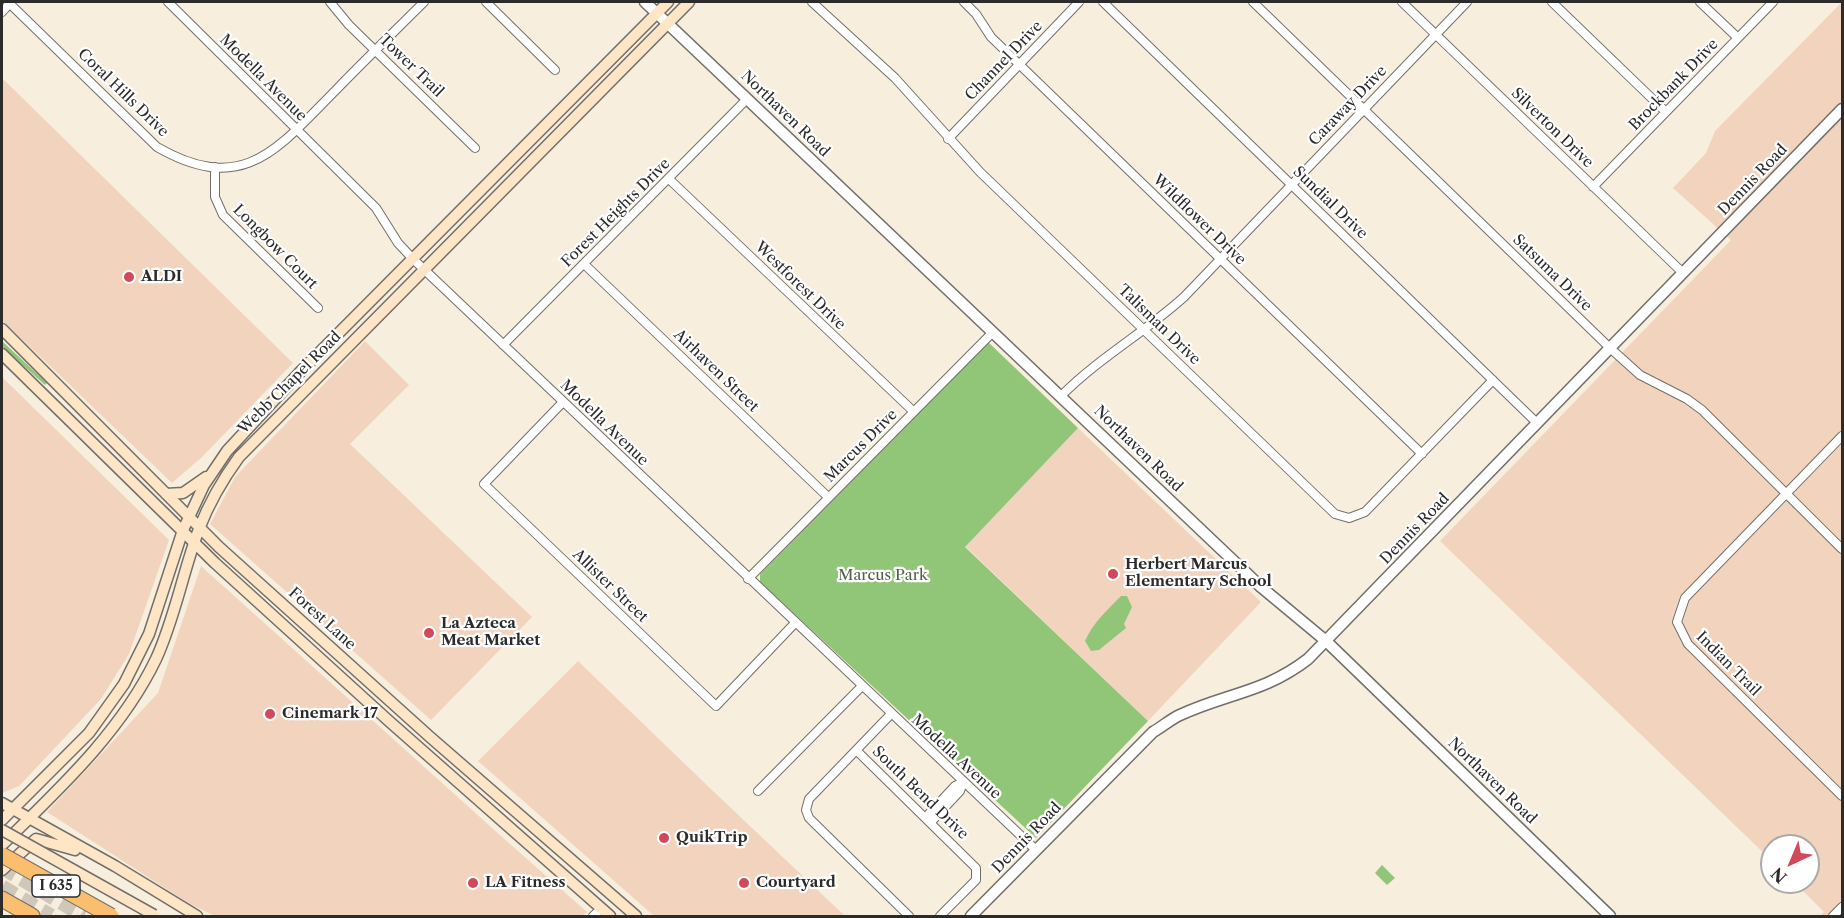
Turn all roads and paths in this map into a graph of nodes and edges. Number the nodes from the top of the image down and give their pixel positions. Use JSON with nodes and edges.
{"nodes":[{"id":1,"x":9,"y":2,"type":"edge"},
{"id":2,"x":168,"y":2,"type":"edge"},
{"id":3,"x":330,"y":2,"type":"edge"},
{"id":4,"x":424,"y":2,"type":"edge"},
{"id":5,"x":486,"y":2,"type":"edge"},
{"id":6,"x":645,"y":2,"type":"edge"},
{"id":7,"x":668,"y":2,"type":"edge"},
{"id":8,"x":689,"y":2,"type":"edge"},
{"id":9,"x":812,"y":2,"type":"edge"},
{"id":10,"x":964,"y":2,"type":"edge"},
{"id":11,"x":1079,"y":2,"type":"edge"},
{"id":12,"x":1103,"y":2,"type":"edge"},
{"id":13,"x":1253,"y":2,"type":"edge"},
{"id":14,"x":1402,"y":2,"type":"edge"},
{"id":15,"x":1467,"y":2,"type":"edge"},
{"id":16,"x":1552,"y":2,"type":"edge"},
{"id":17,"x":1700,"y":2,"type":"edge"},
{"id":18,"x":1773,"y":2,"type":"edge"},
{"id":19,"x":2,"y":12,"type":"edge"},
{"id":20,"x":656,"y":13,"type":"junction"},
{"id":21,"x":668,"y":23,"type":"junction"},
{"id":22,"x":1436,"y":34,"type":"junction"},
{"id":23,"x":1738,"y":38,"type":"junction"},
{"id":24,"x":376,"y":51,"type":"junction"},
{"id":25,"x":1018,"y":64,"type":"junction"},
{"id":26,"x":555,"y":70,"type":"dead end"},
{"id":27,"x":747,"y":99,"type":"junction"},
{"id":28,"x":1363,"y":109,"type":"junction"},
{"id":29,"x":1842,"y":109,"type":"edge"},
{"id":30,"x":1666,"y":112,"type":"junction"},
{"id":31,"x":297,"y":130,"type":"junction"},
{"id":32,"x":948,"y":139,"type":"junction"},
{"id":33,"x":475,"y":148,"type":"dead end"},
{"id":34,"x":215,"y":167,"type":"junction"},
{"id":35,"x":669,"y":179,"type":"junction"},
{"id":36,"x":1291,"y":184,"type":"junction"},
{"id":37,"x":1593,"y":187,"type":"junction"},
{"id":38,"x":413,"y":259,"type":"junction"},
{"id":39,"x":1220,"y":260,"type":"junction"},
{"id":40,"x":584,"y":264,"type":"junction"},
{"id":41,"x":424,"y":269,"type":"junction"},
{"id":42,"x":1683,"y":273,"type":"junction"},
{"id":43,"x":318,"y":308,"type":"dead end"},
{"id":44,"x":2,"y":329,"type":"edge"},
{"id":45,"x":1143,"y":330,"type":"junction"},
{"id":46,"x":993,"y":332,"type":"junction"},
{"id":47,"x":503,"y":345,"type":"junction"},
{"id":48,"x":1610,"y":348,"type":"junction"},
{"id":49,"x":2,"y":354,"type":"edge"},
{"id":50,"x":1493,"y":380,"type":"junction"},
{"id":51,"x":60,"y":387,"type":"junction"},
{"id":52,"x":1061,"y":396,"type":"junction"},
{"id":53,"x":48,"y":399,"type":"junction"},
{"id":54,"x":563,"y":402,"type":"junction"},
{"id":55,"x":913,"y":411,"type":"junction"},
{"id":56,"x":1538,"y":423,"type":"junction"},
{"id":57,"x":252,"y":424,"type":"junction"},
{"id":58,"x":263,"y":432,"type":"junction"},
{"id":59,"x":1842,"y":436,"type":"edge"},
{"id":60,"x":122,"y":450,"type":"junction"},
{"id":61,"x":1422,"y":454,"type":"junction"},
{"id":62,"x":111,"y":460,"type":"junction"},
{"id":63,"x":214,"y":468,"type":"junction"},
{"id":64,"x":166,"y":494,"type":"junction"},
{"id":65,"x":1786,"y":494,"type":"junction"},
{"id":66,"x":828,"y":497,"type":"junction"},
{"id":67,"x":189,"y":517,"type":"junction"},
{"id":68,"x":200,"y":528,"type":"junction"},
{"id":69,"x":183,"y":530,"type":"junction"},
{"id":70,"x":195,"y":543,"type":"junction"},
{"id":71,"x":1842,"y":549,"type":"edge"},
{"id":72,"x":748,"y":579,"type":"junction"},
{"id":73,"x":795,"y":623,"type":"junction"},
{"id":74,"x":1326,"y":641,"type":"junction"},
{"id":75,"x":337,"y":653,"type":"junction"},
{"id":76,"x":326,"y":665,"type":"junction"},
{"id":77,"x":862,"y":686,"type":"junction"},
{"id":78,"x":106,"y":710,"type":"junction"},
{"id":79,"x":401,"y":711,"type":"junction"},
{"id":80,"x":891,"y":714,"type":"junction"},
{"id":81,"x":120,"y":719,"type":"junction"},
{"id":82,"x":390,"y":722,"type":"junction"},
{"id":83,"x":857,"y":751,"type":"junction"},
{"id":84,"x":482,"y":782,"type":"junction"},
{"id":85,"x":963,"y":782,"type":"junction"},
{"id":86,"x":758,"y":791,"type":"dead end"},
{"id":87,"x":471,"y":795,"type":"junction"},
{"id":88,"x":1842,"y":796,"type":"edge"},
{"id":89,"x":2,"y":803,"type":"edge"},
{"id":90,"x":13,"y":809,"type":"junction"},
{"id":91,"x":29,"y":818,"type":"junction"},
{"id":92,"x":928,"y":819,"type":"junction"},
{"id":93,"x":2,"y":820,"type":"edge"},
{"id":94,"x":2,"y":830,"type":"edge"},
{"id":95,"x":2,"y":845,"type":"edge"},
{"id":96,"x":1036,"y":850,"type":"junction"},
{"id":97,"x":2,"y":855,"type":"edge"},
{"id":98,"x":106,"y":861,"type":"junction"},
{"id":99,"x":2,"y":870,"type":"edge"},
{"id":100,"x":612,"y":897,"type":"junction"},
{"id":101,"x":2,"y":899,"type":"edge"},
{"id":102,"x":1842,"y":907,"type":"edge"},
{"id":103,"x":601,"y":914,"type":"edge"},
{"id":104,"x":32,"y":916,"type":"edge"},
{"id":105,"x":111,"y":916,"type":"edge"},
{"id":106,"x":155,"y":916,"type":"edge"},
{"id":107,"x":196,"y":916,"type":"edge"},
{"id":108,"x":636,"y":916,"type":"edge"},
{"id":109,"x":909,"y":916,"type":"edge"},
{"id":110,"x":940,"y":916,"type":"edge"},
{"id":111,"x":971,"y":916,"type":"edge"},
{"id":112,"x":1611,"y":916,"type":"edge"},
{"id":113,"x":1833,"y":916,"type":"edge"}],
"edges":[{"from":1,"to":19,"type":"street"},
{"from":1,"to":34,"type":"street","name":"Coral Hills Drive"},
{"from":2,"to":31,"type":"street","name":"Modella Avenue"},
{"from":3,"to":24,"type":"street","name":"Tower Trail"},
{"from":4,"to":24,"type":"street","name":"Coral Hills Drive"},
{"from":5,"to":26,"type":"street"},
{"from":6,"to":20,"type":"street","name":"Northaven Road"},
{"from":7,"to":20,"type":"main road","name":"Webb Chapel Road"},
{"from":8,"to":21,"type":"main road","name":"Webb Chapel Road"},
{"from":9,"to":32,"type":"street","name":"Talisman Drive"},
{"from":10,"to":25,"type":"street","name":"Wildflower Drive"},
{"from":11,"to":25,"type":"street","name":"Channel Drive"},
{"from":12,"to":36,"type":"street","name":"Sundial Drive"},
{"from":13,"to":28,"type":"street","name":"Satsuma Drive"},
{"from":14,"to":22,"type":"street","name":"Silverton Drive"},
{"from":15,"to":22,"type":"street","name":"Caraway Drive"},
{"from":16,"to":30,"type":"street"},
{"from":17,"to":23,"type":"street"},
{"from":18,"to":23,"type":"street","name":"Brockbank Drive"},
{"from":20,"to":21,"type":"street","name":"Northaven Road"},
{"from":20,"to":38,"type":"main road","name":"Webb Chapel Road"},
{"from":21,"to":27,"type":"street","name":"Northaven Road"},
{"from":21,"to":41,"type":"main road","name":"Webb Chapel Road"},
{"from":22,"to":28,"type":"street","name":"Caraway Drive"},
{"from":22,"to":37,"type":"street","name":"Silverton Drive"},
{"from":23,"to":30,"type":"street","name":"Brockbank Drive"},
{"from":24,"to":31,"type":"street","name":"Coral Hills Drive"},
{"from":24,"to":33,"type":"street","name":"Tower Trail"},
{"from":25,"to":32,"type":"street","name":"Channel Drive"},
{"from":25,"to":39,"type":"street","name":"Wildflower Drive"},
{"from":27,"to":35,"type":"street","name":"Forest Heights Drive"},
{"from":27,"to":46,"type":"street","name":"Northaven Road"},
{"from":28,"to":36,"type":"street","name":"Caraway Drive"},
{"from":28,"to":48,"type":"street","name":"Satsuma Drive"},
{"from":29,"to":42,"type":"street","name":"Dennis Road"},
{"from":30,"to":37,"type":"street","name":"Brockbank Drive"},
{"from":31,"to":34,"type":"street","name":"Coral Hills Drive"},
{"from":31,"to":38,"type":"street","name":"Modella Avenue"},
{"from":32,"to":45,"type":"street","name":"Talisman Drive"},
{"from":34,"to":43,"type":"street","name":"Longbow Court"},
{"from":35,"to":40,"type":"street","name":"Forest Heights Drive"},
{"from":35,"to":55,"type":"street","name":"Westforest Drive"},
{"from":36,"to":39,"type":"street","name":"Caraway Drive"},
{"from":36,"to":50,"type":"street","name":"Sundial Drive"},
{"from":37,"to":42,"type":"street","name":"Silverton Drive"},
{"from":38,"to":41,"type":"street","name":"Modella Avenue"},
{"from":38,"to":57,"type":"main road","name":"Webb Chapel Road"},
{"from":39,"to":45,"type":"street","name":"Caraway Drive"},
{"from":39,"to":61,"type":"street","name":"Wildflower Drive"},
{"from":40,"to":47,"type":"street","name":"Forest Heights Drive"},
{"from":40,"to":66,"type":"street","name":"Airhaven Street"},
{"from":41,"to":47,"type":"street","name":"Modella Avenue"},
{"from":41,"to":58,"type":"main road","name":"Webb Chapel Road"},
{"from":42,"to":48,"type":"street","name":"Dennis Road"},
{"from":44,"to":51,"type":"main road","name":"Forest Lane"},
{"from":45,"to":52,"type":"street","name":"Caraway Drive"},
{"from":45,"to":61,"type":"street","name":"Talisman Drive"},
{"from":46,"to":52,"type":"street","name":"Northaven Road"},
{"from":46,"to":55,"type":"street","name":"Marcus Drive"},
{"from":47,"to":54,"type":"street","name":"Modella Avenue"},
{"from":48,"to":56,"type":"street","name":"Dennis Road"},
{"from":48,"to":65,"type":"street","name":"Satsuma Drive"},
{"from":49,"to":53,"type":"main road","name":"Forest Lane"},
{"from":50,"to":56,"type":"street","name":"Sundial Drive"},
{"from":50,"to":61,"type":"street","name":"Talisman Drive"},
{"from":51,"to":53,"type":"main road"},
{"from":51,"to":60,"type":"main road","name":"Forest Lane"},
{"from":52,"to":74,"type":"street","name":"Northaven Road"},
{"from":53,"to":62,"type":"main road","name":"Forest Lane"},
{"from":54,"to":72,"type":"street","name":"Modella Avenue"},
{"from":54,"to":73,"type":"street","name":"Allister Street"},
{"from":55,"to":66,"type":"street","name":"Marcus Drive"},
{"from":56,"to":74,"type":"street","name":"Dennis Road"},
{"from":57,"to":58,"type":"main road"},
{"from":57,"to":63,"type":"main road","name":"Webb Chapel Road"},
{"from":58,"to":68,"type":"main road","name":"Webb Chapel Road"},
{"from":59,"to":65,"type":"street","name":"Indian Trail"},
{"from":60,"to":62,"type":"main road"},
{"from":60,"to":64,"type":"main road","name":"Forest Lane"},
{"from":62,"to":69,"type":"main road","name":"Forest Lane"},
{"from":63,"to":64,"type":"main road"},
{"from":63,"to":67,"type":"main road","name":"Webb Chapel Road"},
{"from":64,"to":67,"type":"main road","name":"Forest Lane"},
{"from":65,"to":71,"type":"street","name":"Satsuma Drive"},
{"from":65,"to":88,"type":"street","name":"Indian Trail"},
{"from":66,"to":72,"type":"street","name":"Marcus Drive"},
{"from":67,"to":68,"type":"main road","name":"Forest Lane"},
{"from":67,"to":69,"type":"main road","name":"Webb Chapel Road"},
{"from":68,"to":70,"type":"main road","name":"Webb Chapel Road"},
{"from":68,"to":75,"type":"main road","name":"Forest Lane"},
{"from":69,"to":70,"type":"main road","name":"Forest Lane"},
{"from":69,"to":78,"type":"main road","name":"Webb Chapel Road"},
{"from":70,"to":76,"type":"main road","name":"Forest Lane"},
{"from":70,"to":81,"type":"main road","name":"Webb Chapel Road"},
{"from":72,"to":73,"type":"street","name":"Modella Avenue"},
{"from":73,"to":77,"type":"street","name":"Modella Avenue"},
{"from":74,"to":96,"type":"street","name":"Dennis Road"},
{"from":74,"to":112,"type":"street","name":"Northaven Road"},
{"from":75,"to":76,"type":"main road"},
{"from":75,"to":79,"type":"main road","name":"Forest Lane"},
{"from":76,"to":82,"type":"main road","name":"Forest Lane"},
{"from":77,"to":80,"type":"street","name":"Modella Avenue"},
{"from":77,"to":86,"type":"street"},
{"from":78,"to":81,"type":"main road"},
{"from":78,"to":90,"type":"main road","name":"Webb Chapel Road"},
{"from":79,"to":82,"type":"main road"},
{"from":79,"to":84,"type":"main road","name":"Forest Lane"},
{"from":80,"to":83,"type":"street"},
{"from":80,"to":85,"type":"street","name":"Modella Avenue"},
{"from":81,"to":91,"type":"main road","name":"Webb Chapel Road"},
{"from":82,"to":87,"type":"main road","name":"Forest Lane"},
{"from":83,"to":92,"type":"street","name":"South Bend Drive"},
{"from":83,"to":109,"type":"street"},
{"from":84,"to":87,"type":"main road"},
{"from":84,"to":100,"type":"main road","name":"Forest Lane"},
{"from":85,"to":92,"type":"street"},
{"from":85,"to":96,"type":"street","name":"Modella Avenue"},
{"from":87,"to":103,"type":"main road","name":"Forest Lane"},
{"from":89,"to":90,"type":"main road"},
{"from":90,"to":91,"type":"main road"},
{"from":90,"to":93,"type":"main road","name":"Webb Chapel Road"},
{"from":91,"to":95,"type":"main road","name":"Webb Chapel Road"},
{"from":91,"to":98,"type":"main road"},
{"from":92,"to":110,"type":"street","name":"South Bend Drive"},
{"from":94,"to":106,"type":"main road","bridge":true},
{"from":96,"to":111,"type":"street","name":"Dennis Road"},
{"from":97,"to":105,"type":"highway","number":"I 635","bridge":true},
{"from":98,"to":99,"type":"main road"},
{"from":98,"to":107,"type":"main road"},
{"from":100,"to":103,"type":"main road"},
{"from":100,"to":108,"type":"main road","name":"Forest Lane"},
{"from":101,"to":104,"type":"highway","number":"I 635"},
{"from":102,"to":113,"type":"street"}]}
